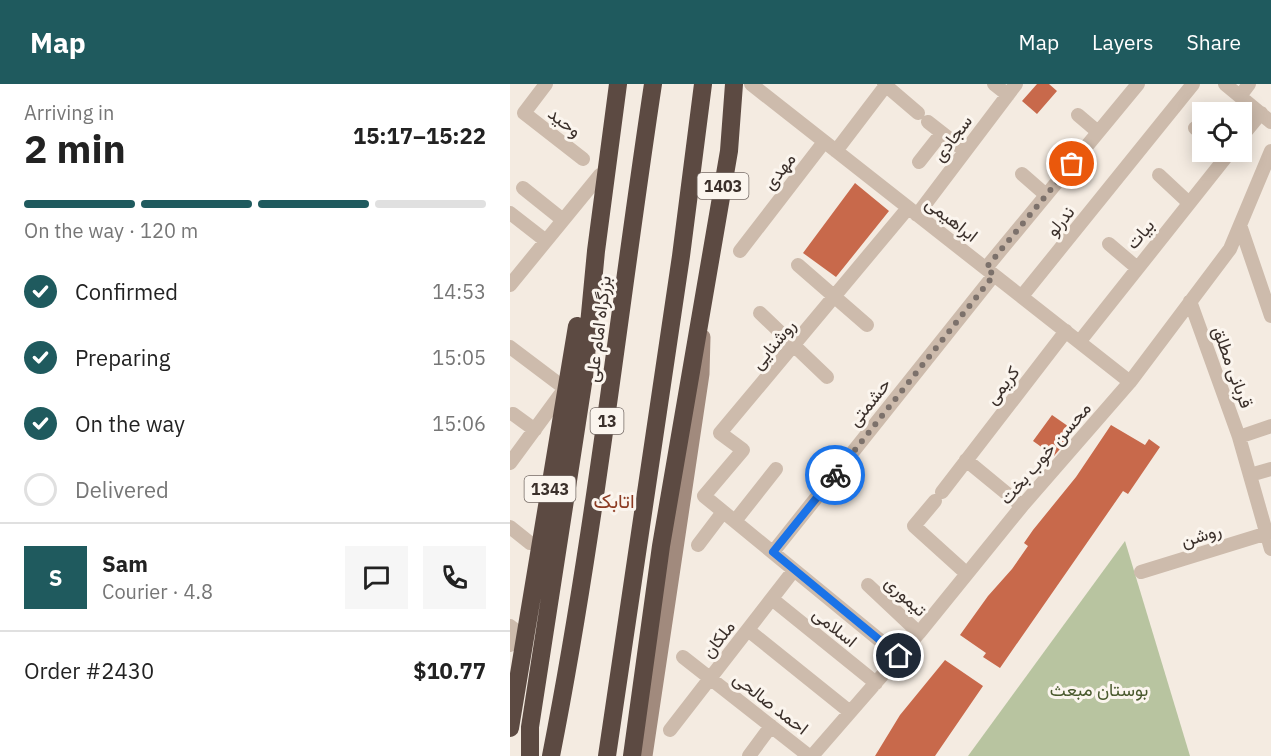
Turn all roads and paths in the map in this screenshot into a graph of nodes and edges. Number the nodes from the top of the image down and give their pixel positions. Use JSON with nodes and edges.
{"nodes":[{"id":1,"x":546,"y":84,"type":"edge"},
{"id":2,"x":618,"y":84,"type":"edge"},
{"id":3,"x":654,"y":84,"type":"edge"},
{"id":4,"x":703,"y":84,"type":"edge"},
{"id":5,"x":734,"y":84,"type":"edge"},
{"id":6,"x":752,"y":84,"type":"edge"},
{"id":7,"x":994,"y":84,"type":"edge"},
{"id":8,"x":1138,"y":84,"type":"edge"},
{"id":9,"x":1192,"y":84,"type":"edge"},
{"id":10,"x":1225,"y":84,"type":"edge"},
{"id":11,"x":1250,"y":84,"type":"edge"},
{"id":12,"x":885,"y":85,"type":"edge"},
{"id":13,"x":1012,"y":89,"type":"edge"},
{"id":14,"x":1240,"y":96,"type":"junction"},
{"id":15,"x":1078,"y":115,"type":"dead end"},
{"id":16,"x":1266,"y":118,"type":"edge"},
{"id":17,"x":1252,"y":128,"type":"edge"},
{"id":18,"x":1098,"y":132,"type":"junction"},
{"id":19,"x":941,"y":134,"type":"junction"},
{"id":20,"x":824,"y":142,"type":"junction"},
{"id":21,"x":836,"y":151,"type":"junction"},
{"id":22,"x":965,"y":151,"type":"junction"},
{"id":23,"x":1271,"y":151,"type":"edge"},
{"id":24,"x":583,"y":159,"type":"dead end"},
{"id":25,"x":919,"y":162,"type":"dead end"},
{"id":26,"x":1219,"y":162,"type":"edge"},
{"id":27,"x":1022,"y":174,"type":"dead end"},
{"id":28,"x":600,"y":175,"type":"dead end"},
{"id":29,"x":1159,"y":175,"type":"dead end"},
{"id":30,"x":523,"y":188,"type":"dead end"},
{"id":31,"x":1046,"y":195,"type":"junction"},
{"id":32,"x":1189,"y":203,"type":"junction"},
{"id":33,"x":913,"y":211,"type":"junction"},
{"id":34,"x":510,"y":213,"type":"edge"},
{"id":35,"x":563,"y":220,"type":"junction"},
{"id":36,"x":1240,"y":225,"type":"junction"},
{"id":37,"x":546,"y":241,"type":"junction"},
{"id":38,"x":1109,"y":244,"type":"dead end"},
{"id":39,"x":596,"y":251,"type":"junction"},
{"id":40,"x":740,"y":251,"type":"dead end"},
{"id":41,"x":798,"y":266,"type":"dead end"},
{"id":42,"x":1137,"y":267,"type":"junction"},
{"id":43,"x":990,"y":272,"type":"junction"},
{"id":44,"x":510,"y":285,"type":"edge"},
{"id":45,"x":705,"y":287,"type":"junction"},
{"id":46,"x":834,"y":297,"type":"junction"},
{"id":47,"x":1022,"y":297,"type":"junction"},
{"id":48,"x":1190,"y":301,"type":"junction"},
{"id":49,"x":760,"y":313,"type":"dead end"},
{"id":50,"x":1271,"y":316,"type":"edge"},
{"id":51,"x":867,"y":325,"type":"dead end"},
{"id":52,"x":1066,"y":331,"type":"junction"},
{"id":53,"x":1080,"y":341,"type":"junction"},
{"id":54,"x":794,"y":346,"type":"junction"},
{"id":55,"x":510,"y":347,"type":"edge"},
{"id":56,"x":827,"y":377,"type":"dead end"},
{"id":57,"x":1130,"y":382,"type":"junction"},
{"id":58,"x":513,"y":414,"type":"dead end"},
{"id":59,"x":1271,"y":426,"type":"edge"},
{"id":60,"x":534,"y":430,"type":"junction"},
{"id":61,"x":1239,"y":437,"type":"junction"},
{"id":62,"x":515,"y":446,"type":"edge"},
{"id":63,"x":966,"y":460,"type":"junction"},
{"id":64,"x":510,"y":464,"type":"edge"},
{"id":65,"x":776,"y":469,"type":"dead end"},
{"id":66,"x":1271,"y":469,"type":"edge"},
{"id":67,"x":1250,"y":475,"type":"junction"},
{"id":68,"x":1022,"y":506,"type":"junction"},
{"id":69,"x":723,"y":512,"type":"junction"},
{"id":70,"x":735,"y":521,"type":"junction"},
{"id":71,"x":510,"y":527,"type":"edge"},
{"id":72,"x":1269,"y":533,"type":"edge"},
{"id":73,"x":530,"y":543,"type":"dead end"},
{"id":74,"x":698,"y":545,"type":"dead end"},
{"id":75,"x":1271,"y":549,"type":"edge"},
{"id":76,"x":773,"y":552,"type":"junction"},
{"id":77,"x":794,"y":570,"type":"junction"},
{"id":78,"x":1141,"y":572,"type":"dead end"},
{"id":79,"x":966,"y":573,"type":"junction"},
{"id":80,"x":868,"y":585,"type":"dead end"},
{"id":81,"x":772,"y":598,"type":"junction"},
{"id":82,"x":510,"y":626,"type":"edge"},
{"id":83,"x":748,"y":630,"type":"junction"},
{"id":84,"x":919,"y":633,"type":"junction"},
{"id":85,"x":510,"y":645,"type":"edge"},
{"id":86,"x":899,"y":656,"type":"junction"},
{"id":87,"x":683,"y":657,"type":"dead end"},
{"id":88,"x":710,"y":678,"type":"junction"},
{"id":89,"x":876,"y":683,"type":"junction"},
{"id":90,"x":850,"y":712,"type":"junction"},
{"id":91,"x":771,"y":726,"type":"junction"},
{"id":92,"x":510,"y":728,"type":"edge"},
{"id":93,"x":670,"y":730,"type":"dead end"},
{"id":94,"x":530,"y":756,"type":"edge"},
{"id":95,"x":551,"y":756,"type":"edge"},
{"id":96,"x":607,"y":756,"type":"edge"},
{"id":97,"x":632,"y":756,"type":"edge"},
{"id":98,"x":645,"y":756,"type":"edge"},
{"id":99,"x":749,"y":756,"type":"edge"},
{"id":100,"x":810,"y":756,"type":"edge"}],
"edges":[{"from":1,"to":24,"type":"street","name":"وحید"},
{"from":2,"to":39,"type":"highway"},
{"from":3,"to":95,"type":"highway","name":"بزرگراه امام علی","number":"13"},
{"from":4,"to":96,"type":"highway"},
{"from":5,"to":45,"type":"highway","number":"1403"},
{"from":6,"to":20,"type":"street","name":"ابراهیمی"},
{"from":7,"to":13,"type":"street"},
{"from":8,"to":18,"type":"street","name":"حشمتی"},
{"from":9,"to":47,"type":"street","name":"ندرلو"},
{"from":10,"to":14,"type":"street"},
{"from":11,"to":14,"type":"street"},
{"from":12,"to":19,"type":"street"},
{"from":12,"to":21,"type":"street"},
{"from":13,"to":22,"type":"street","name":"سجادی"},
{"from":14,"to":16,"type":"street"},
{"from":15,"to":18,"type":"street"},
{"from":16,"to":17,"type":"street"},
{"from":18,"to":31,"type":"street","name":"حشمتی"},
{"from":19,"to":22,"type":"street"},
{"from":19,"to":25,"type":"street"},
{"from":20,"to":21,"type":"street","name":"ابراهیمی"},
{"from":20,"to":40,"type":"street","name":"مهدی"},
{"from":21,"to":33,"type":"street","name":"ابراهیمی"},
{"from":22,"to":33,"type":"street","name":"سجادی"},
{"from":23,"to":36,"type":"street","name":"محسن خوب بخت"},
{"from":26,"to":32,"type":"street","name":"بیات"},
{"from":27,"to":31,"type":"street"},
{"from":28,"to":35,"type":"street"},
{"from":29,"to":32,"type":"street"},
{"from":30,"to":35,"type":"street"},
{"from":31,"to":43,"type":"street","name":"حشمتی"},
{"from":32,"to":42,"type":"street","name":"بیات"},
{"from":33,"to":43,"type":"street","name":"ابراهیمی"},
{"from":33,"to":46,"type":"street","name":"روشنایی"},
{"from":34,"to":37,"type":"street"},
{"from":35,"to":37,"type":"street"},
{"from":36,"to":48,"type":"street","name":"محسن خوب بخت"},
{"from":36,"to":50,"type":"street"},
{"from":37,"to":44,"type":"street"},
{"from":38,"to":42,"type":"street"},
{"from":39,"to":92,"type":"highway","number":"1343"},
{"from":39,"to":94,"type":"highway","number":"1343"},
{"from":41,"to":46,"type":"street"},
{"from":42,"to":53,"type":"street","name":"بیات"},
{"from":43,"to":47,"type":"street","name":"ابراهیمی"},
{"from":43,"to":76,"type":"street","name":"حشمتی"},
{"from":45,"to":97,"type":"highway"},
{"from":45,"to":98,"type":"main road"},
{"from":46,"to":51,"type":"street"},
{"from":46,"to":54,"type":"street","name":"روشنایی"},
{"from":47,"to":52,"type":"street","name":"ابراهیمی"},
{"from":48,"to":57,"type":"street","name":"محسن خوب بخت"},
{"from":48,"to":61,"type":"street","name":"قربانی مطلق"},
{"from":49,"to":54,"type":"street"},
{"from":52,"to":53,"type":"street","name":"ابراهیمی"},
{"from":52,"to":63,"type":"street","name":"کریمی"},
{"from":53,"to":57,"type":"street","name":"ابراهیمی"},
{"from":54,"to":56,"type":"street"},
{"from":54,"to":69,"type":"street","name":"روشنایی"},
{"from":55,"to":60,"type":"street"},
{"from":57,"to":68,"type":"street","name":"محسن خوب بخت"},
{"from":58,"to":60,"type":"street"},
{"from":59,"to":61,"type":"street"},
{"from":60,"to":62,"type":"street"},
{"from":61,"to":67,"type":"street","name":"قربانی مطلق"},
{"from":62,"to":64,"type":"street"},
{"from":63,"to":68,"type":"street"},
{"from":63,"to":79,"type":"street","name":"کریمی"},
{"from":65,"to":70,"type":"street"},
{"from":66,"to":67,"type":"street"},
{"from":67,"to":72,"type":"street","name":"قربانی مطلق"},
{"from":68,"to":79,"type":"street","name":"محسن خوب بخت"},
{"from":69,"to":70,"type":"street"},
{"from":69,"to":74,"type":"street"},
{"from":70,"to":76,"type":"street"},
{"from":71,"to":73,"type":"street"},
{"from":72,"to":75,"type":"street","name":"قربانی مطلق"},
{"from":72,"to":78,"type":"street","name":"روشن"},
{"from":76,"to":77,"type":"street"},
{"from":77,"to":81,"type":"street","name":"ملکان"},
{"from":77,"to":86,"type":"street"},
{"from":79,"to":84,"type":"street","name":"محسن خوب بخت"},
{"from":80,"to":84,"type":"street","name":"تیموری"},
{"from":81,"to":83,"type":"street","name":"ملکان"},
{"from":81,"to":89,"type":"street","name":"اسلامی"},
{"from":82,"to":85,"type":"street"},
{"from":83,"to":88,"type":"street","name":"ملکان"},
{"from":83,"to":90,"type":"street"},
{"from":84,"to":86,"type":"street","name":"محسن خوب بخت"},
{"from":86,"to":89,"type":"street","name":"محسن خوب بخت"},
{"from":87,"to":88,"type":"street","name":"احمد صالحی"},
{"from":88,"to":91,"type":"street","name":"احمد صالحی"},
{"from":88,"to":93,"type":"street","name":"ملکان"},
{"from":89,"to":90,"type":"street","name":"محسن خوب بخت"},
{"from":90,"to":100,"type":"street","name":"محسن خوب بخت"},
{"from":91,"to":99,"type":"street"},
{"from":91,"to":100,"type":"street","name":"احمد صالحی"}]}
